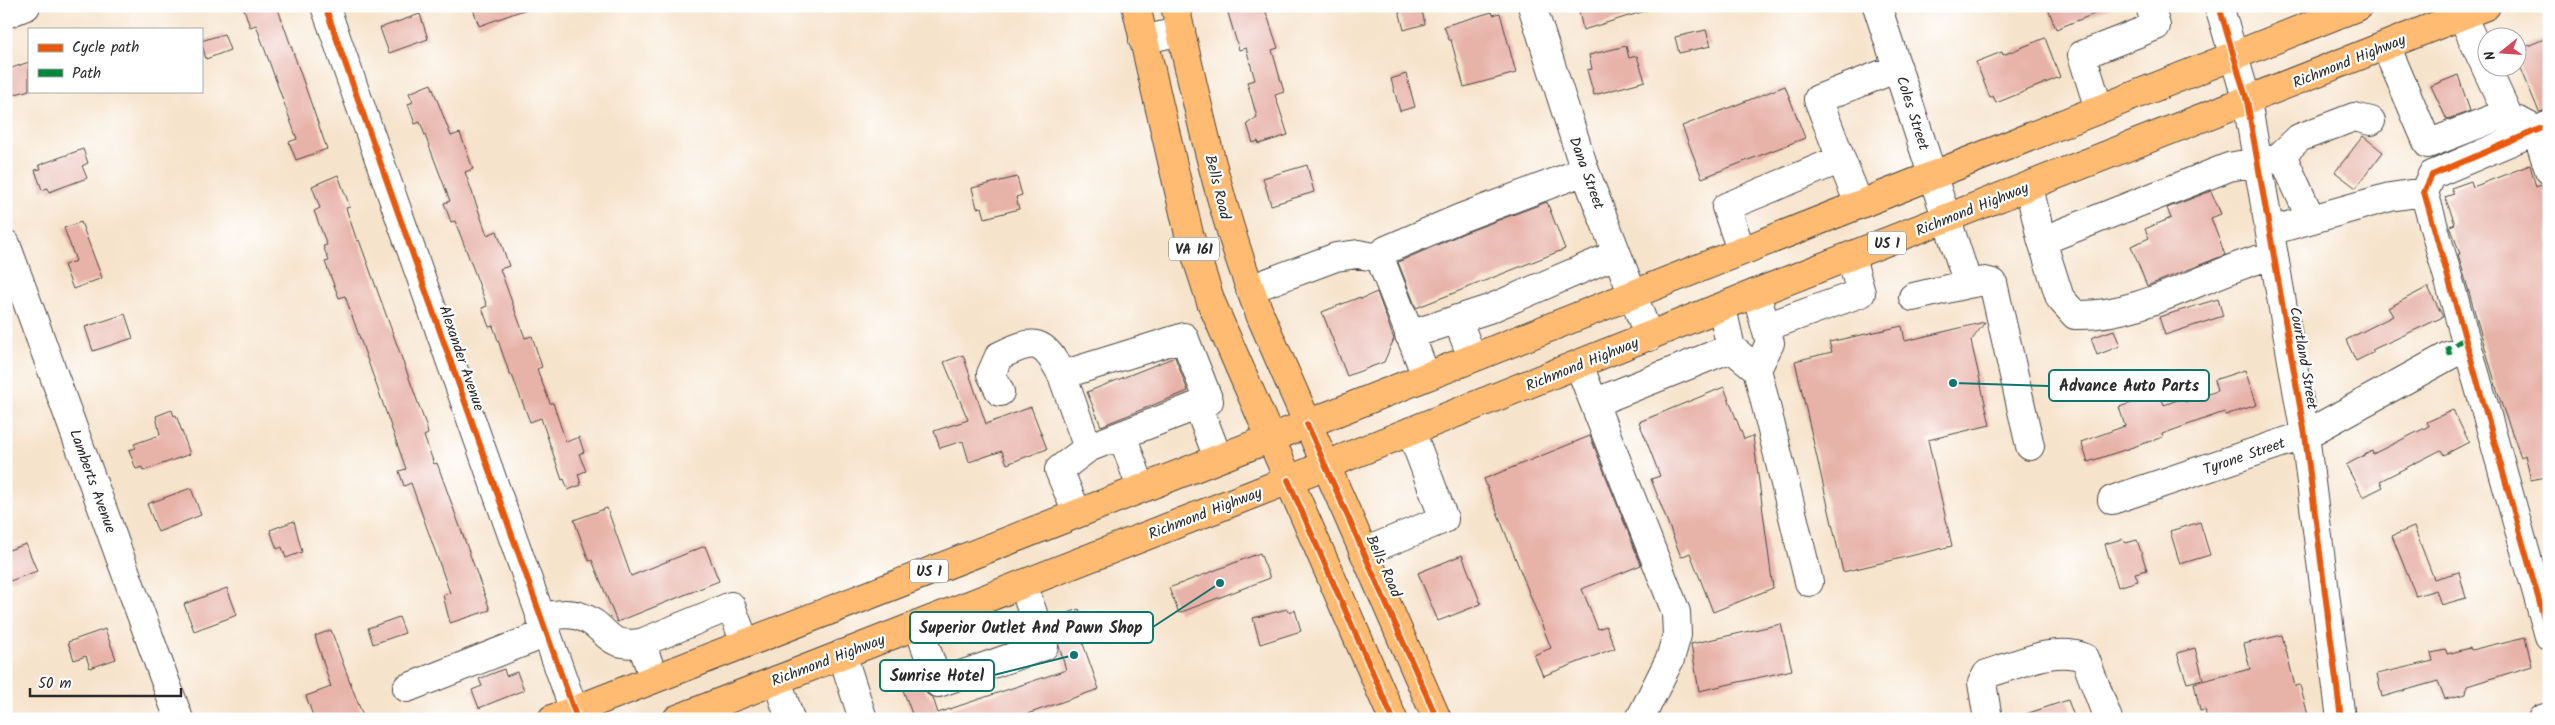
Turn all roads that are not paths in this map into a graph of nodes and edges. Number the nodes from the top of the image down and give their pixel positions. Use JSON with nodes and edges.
{"nodes":[{"id":1,"x":26,"y":6,"type":"edge"},
{"id":2,"x":325,"y":6,"type":"edge"},
{"id":3,"x":1136,"y":6,"type":"edge"},
{"id":4,"x":1532,"y":6,"type":"edge"},
{"id":5,"x":1877,"y":6,"type":"edge"},
{"id":6,"x":2150,"y":6,"type":"edge"},
{"id":7,"x":2218,"y":6,"type":"edge"},
{"id":8,"x":2359,"y":6,"type":"edge"},
{"id":9,"x":2474,"y":11,"type":"edge"},
{"id":10,"x":6,"y":14,"type":"edge"},
{"id":11,"x":1178,"y":19,"type":"edge"},
{"id":12,"x":1143,"y":40,"type":"junction"},
{"id":13,"x":2386,"y":46,"type":"junction"},
{"id":14,"x":2234,"y":56,"type":"junction"},
{"id":15,"x":1898,"y":68,"type":"junction"},
{"id":16,"x":2247,"y":101,"type":"junction"},
{"id":17,"x":2100,"y":109,"type":"junction"},
{"id":18,"x":2507,"y":113,"type":"junction"},
{"id":19,"x":2371,"y":121,"type":"dead end"},
{"id":20,"x":2542,"y":128,"type":"edge"},
{"id":21,"x":2428,"y":144,"type":"junction"},
{"id":22,"x":1841,"y":159,"type":"junction"},
{"id":23,"x":2268,"y":160,"type":"junction"},
{"id":24,"x":2549,"y":170,"type":"edge"},
{"id":25,"x":1585,"y":171,"type":"junction"},
{"id":26,"x":1933,"y":175,"type":"junction"},
{"id":27,"x":2428,"y":183,"type":"junction"},
{"id":28,"x":2029,"y":187,"type":"junction"},
{"id":29,"x":1859,"y":204,"type":"junction"},
{"id":30,"x":1948,"y":219,"type":"junction"},
{"id":31,"x":2311,"y":219,"type":"junction"},
{"id":32,"x":2041,"y":238,"type":"junction"},
{"id":33,"x":2272,"y":243,"type":"junction"},
{"id":34,"x":6,"y":244,"type":"edge"},
{"id":35,"x":1741,"y":250,"type":"junction"},
{"id":36,"x":1617,"y":254,"type":"junction"},
{"id":37,"x":1851,"y":257,"type":"junction"},
{"id":38,"x":1380,"y":258,"type":"junction"},
{"id":39,"x":1968,"y":284,"type":"junction"},
{"id":40,"x":1250,"y":289,"type":"junction"},
{"id":41,"x":1632,"y":293,"type":"junction"},
{"id":42,"x":1756,"y":293,"type":"junction"},
{"id":43,"x":1913,"y":297,"type":"dead end"},
{"id":44,"x":1722,"y":308,"type":"junction"},
{"id":45,"x":1458,"y":320,"type":"junction"},
{"id":46,"x":1220,"y":324,"type":"junction"},
{"id":47,"x":1766,"y":327,"type":"junction"},
{"id":48,"x":1409,"y":335,"type":"junction"},
{"id":49,"x":1184,"y":337,"type":"junction"},
{"id":50,"x":1649,"y":337,"type":"junction"},
{"id":51,"x":1731,"y":348,"type":"junction"},
{"id":52,"x":2450,"y":355,"type":"dead end"},
{"id":53,"x":1472,"y":358,"type":"junction"},
{"id":54,"x":1579,"y":365,"type":"junction"},
{"id":55,"x":1757,"y":369,"type":"junction"},
{"id":56,"x":1062,"y":375,"type":"junction"},
{"id":57,"x":1426,"y":376,"type":"junction"},
{"id":58,"x":1000,"y":392,"type":"dead end"},
{"id":59,"x":1594,"y":404,"type":"junction"},
{"id":60,"x":1198,"y":406,"type":"junction"},
{"id":61,"x":1307,"y":424,"type":"junction"},
{"id":62,"x":1411,"y":431,"type":"junction"},
{"id":63,"x":1122,"y":435,"type":"junction"},
{"id":64,"x":2305,"y":435,"type":"junction"},
{"id":65,"x":1269,"y":438,"type":"junction"},
{"id":66,"x":2030,"y":446,"type":"dead end"},
{"id":67,"x":1088,"y":448,"type":"junction"},
{"id":68,"x":1218,"y":458,"type":"junction"},
{"id":69,"x":1326,"y":465,"type":"junction"},
{"id":70,"x":1288,"y":480,"type":"junction"},
{"id":71,"x":1141,"y":488,"type":"junction"},
{"id":72,"x":2112,"y":500,"type":"dead end"},
{"id":73,"x":1077,"y":513,"type":"junction"},
{"id":74,"x":1364,"y":552,"type":"junction"},
{"id":75,"x":1809,"y":582,"type":"dead end"},
{"id":76,"x":1023,"y":584,"type":"junction"},
{"id":77,"x":543,"y":625,"type":"junction"},
{"id":78,"x":918,"y":625,"type":"junction"},
{"id":79,"x":2549,"y":636,"type":"edge"},
{"id":80,"x":641,"y":643,"type":"junction"},
{"id":81,"x":745,"y":643,"type":"junction"},
{"id":82,"x":842,"y":654,"type":"junction"},
{"id":83,"x":654,"y":678,"type":"junction"},
{"id":84,"x":777,"y":680,"type":"junction"},
{"id":85,"x":407,"y":688,"type":"dead end"},
{"id":86,"x":567,"y":716,"type":"edge"},
{"id":87,"x":179,"y":719,"type":"edge"},
{"id":88,"x":677,"y":719,"type":"edge"},
{"id":89,"x":790,"y":719,"type":"edge"},
{"id":90,"x":863,"y":719,"type":"edge"},
{"id":91,"x":1393,"y":719,"type":"edge"},
{"id":92,"x":1437,"y":719,"type":"edge"},
{"id":93,"x":1640,"y":719,"type":"edge"},
{"id":94,"x":1988,"y":719,"type":"edge"},
{"id":95,"x":2108,"y":719,"type":"edge"},
{"id":96,"x":2341,"y":719,"type":"edge"}],
"edges":[{"from":1,"to":10,"type":"street"},
{"from":2,"to":77,"type":"street","name":"Alexander Avenue"},
{"from":3,"to":12,"type":"main road","number":"VA 161"},
{"from":4,"to":25,"type":"street","name":"Dana Street"},
{"from":5,"to":15,"type":"street","name":"Coles Street"},
{"from":6,"to":17,"type":"street"},
{"from":7,"to":14,"type":"street","name":"Courtland Street"},
{"from":8,"to":14,"type":"main road","number":"US 1"},
{"from":9,"to":13,"type":"main road","name":"Richmond Highway","number":"US 1"},
{"from":9,"to":18,"type":"street"},
{"from":11,"to":12,"type":"street"},
{"from":11,"to":40,"type":"main road","name":"Bells Road","number":"VA 161"},
{"from":12,"to":46,"type":"main road","number":"VA 161"},
{"from":13,"to":16,"type":"main road","name":"Richmond Highway","number":"US 1"},
{"from":13,"to":21,"type":"street"},
{"from":14,"to":16,"type":"street","name":"Courtland Street"},
{"from":14,"to":17,"type":"main road","number":"US 1"},
{"from":15,"to":22,"type":"street"},
{"from":15,"to":26,"type":"street","name":"Coles Street"},
{"from":16,"to":23,"type":"street","name":"Courtland Street"},
{"from":16,"to":28,"type":"main road","name":"Richmond Highway","number":"US 1"},
{"from":17,"to":26,"type":"main road","number":"US 1"},
{"from":18,"to":20,"type":"street"},
{"from":18,"to":21,"type":"street"},
{"from":19,"to":23,"type":"street"},
{"from":20,"to":24,"type":"street"},
{"from":20,"to":27,"type":"street"},
{"from":21,"to":27,"type":"street"},
{"from":22,"to":29,"type":"street"},
{"from":22,"to":35,"type":"street"},
{"from":23,"to":31,"type":"street"},
{"from":23,"to":32,"type":"street"},
{"from":23,"to":33,"type":"street","name":"Courtland Street"},
{"from":25,"to":36,"type":"street","name":"Dana Street"},
{"from":25,"to":38,"type":"street"},
{"from":26,"to":29,"type":"main road","number":"US 1"},
{"from":26,"to":30,"type":"street","name":"Coles Street"},
{"from":27,"to":31,"type":"street"},
{"from":27,"to":79,"type":"street"},
{"from":28,"to":30,"type":"main road","name":"Richmond Highway","number":"US 1"},
{"from":28,"to":32,"type":"street"},
{"from":29,"to":35,"type":"main road","number":"US 1"},
{"from":30,"to":37,"type":"main road","name":"Richmond Highway","number":"US 1"},
{"from":30,"to":39,"type":"street","name":"Coles Street"},
{"from":31,"to":33,"type":"street"},
{"from":32,"to":33,"type":"street"},
{"from":33,"to":64,"type":"street","name":"Courtland Street"},
{"from":34,"to":87,"type":"street","name":"Lamberts Avenue"},
{"from":35,"to":41,"type":"main road","number":"US 1"},
{"from":36,"to":41,"type":"street","name":"Dana Street"},
{"from":36,"to":45,"type":"street"},
{"from":37,"to":42,"type":"main road","name":"Richmond Highway","number":"US 1"},
{"from":37,"to":47,"type":"street"},
{"from":38,"to":40,"type":"street"},
{"from":38,"to":48,"type":"street"},
{"from":39,"to":43,"type":"street"},
{"from":39,"to":66,"type":"street"},
{"from":40,"to":61,"type":"main road","name":"Bells Road","number":"VA 161"},
{"from":41,"to":50,"type":"street","name":"Dana Street"},
{"from":41,"to":53,"type":"main road","number":"US 1"},
{"from":42,"to":44,"type":"main road","name":"Richmond Highway","number":"US 1"},
{"from":42,"to":47,"type":"street"},
{"from":44,"to":50,"type":"main road","name":"Richmond Highway","number":"US 1"},
{"from":44,"to":51,"type":"street"},
{"from":45,"to":48,"type":"street"},
{"from":45,"to":53,"type":"street"},
{"from":46,"to":49,"type":"street"},
{"from":46,"to":65,"type":"main road","number":"VA 161"},
{"from":47,"to":55,"type":"street"},
{"from":48,"to":57,"type":"street"},
{"from":49,"to":56,"type":"street"},
{"from":49,"to":60,"type":"street"},
{"from":50,"to":54,"type":"main road","name":"Richmond Highway","number":"US 1"},
{"from":51,"to":55,"type":"street"},
{"from":51,"to":59,"type":"street"},
{"from":52,"to":64,"type":"street","name":"Tyrone Street"},
{"from":53,"to":57,"type":"main road","number":"US 1"},
{"from":54,"to":59,"type":"street"},
{"from":54,"to":62,"type":"main road","name":"Richmond Highway","number":"US 1"},
{"from":55,"to":75,"type":"street"},
{"from":56,"to":58,"type":"street"},
{"from":56,"to":67,"type":"street"},
{"from":57,"to":61,"type":"main road","number":"US 1"},
{"from":59,"to":93,"type":"street"},
{"from":60,"to":63,"type":"street"},
{"from":60,"to":68,"type":"street"},
{"from":61,"to":65,"type":"main road","number":"US 1"},
{"from":61,"to":69,"type":"main road","name":"Bells Road","number":"VA 161"},
{"from":62,"to":69,"type":"main road","name":"Richmond Highway","number":"US 1"},
{"from":62,"to":74,"type":"street"},
{"from":63,"to":67,"type":"street"},
{"from":63,"to":71,"type":"street"},
{"from":64,"to":72,"type":"street","name":"Tyrone Street"},
{"from":64,"to":96,"type":"street","name":"Courtland Street"},
{"from":65,"to":68,"type":"main road","number":"US 1"},
{"from":65,"to":70,"type":"main road","number":"VA 161"},
{"from":67,"to":73,"type":"street"},
{"from":68,"to":71,"type":"main road","number":"US 1"},
{"from":69,"to":70,"type":"main road","name":"Richmond Highway","number":"US 1"},
{"from":69,"to":74,"type":"main road","name":"Bells Road","number":"VA 161"},
{"from":70,"to":76,"type":"main road","name":"Richmond Highway","number":"US 1"},
{"from":70,"to":91,"type":"main road","number":"VA 161"},
{"from":71,"to":73,"type":"main road","number":"US 1"},
{"from":73,"to":81,"type":"main road","number":"US 1"},
{"from":74,"to":92,"type":"main road","name":"Bells Road","number":"VA 161"},
{"from":76,"to":78,"type":"main road","name":"Richmond Highway","number":"US 1"},
{"from":76,"to":78,"type":"street"},
{"from":77,"to":80,"type":"street"},
{"from":77,"to":85,"type":"street"},
{"from":77,"to":86,"type":"street","name":"Alexander Avenue"},
{"from":78,"to":82,"type":"main road","name":"Richmond Highway","number":"US 1"},
{"from":80,"to":81,"type":"street"},
{"from":80,"to":83,"type":"street"},
{"from":81,"to":83,"type":"main road","number":"US 1"},
{"from":82,"to":84,"type":"main road","name":"Richmond Highway","number":"US 1"},
{"from":82,"to":90,"type":"street"},
{"from":83,"to":86,"type":"main road","number":"US 1"},
{"from":84,"to":88,"type":"main road","name":"Richmond Highway","number":"US 1"},
{"from":84,"to":89,"type":"street"},
{"from":94,"to":95,"type":"street"}]}
